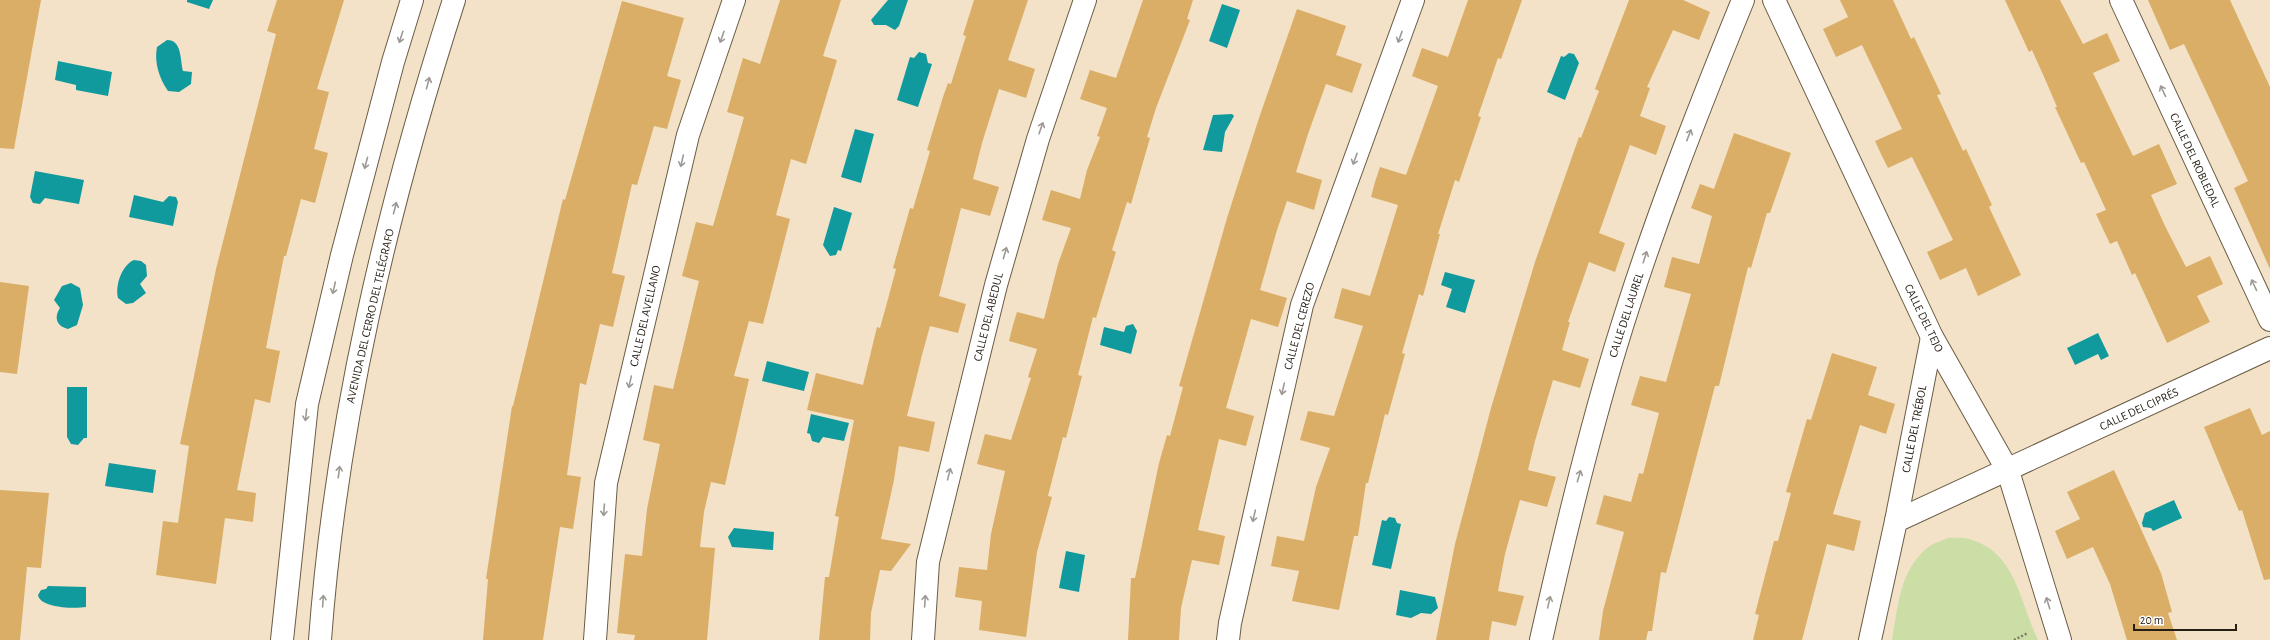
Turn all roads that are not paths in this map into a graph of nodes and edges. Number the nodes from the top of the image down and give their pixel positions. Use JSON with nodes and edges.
{"nodes":[{"id":1,"x":412,"y":0,"type":"edge"},
{"id":2,"x":454,"y":0,"type":"edge"},
{"id":3,"x":734,"y":0,"type":"edge"},
{"id":4,"x":1085,"y":0,"type":"edge"},
{"id":5,"x":1413,"y":0,"type":"edge"},
{"id":6,"x":1743,"y":0,"type":"edge"},
{"id":7,"x":1774,"y":0,"type":"edge"},
{"id":8,"x":2121,"y":0,"type":"edge"},
{"id":9,"x":2270,"y":320,"type":"edge"},
{"id":10,"x":1932,"y":337,"type":"junction"},
{"id":11,"x":2270,"y":348,"type":"edge"},
{"id":12,"x":2008,"y":471,"type":"junction"},
{"id":13,"x":1896,"y":521,"type":"junction"},
{"id":14,"x":282,"y":640,"type":"edge"},
{"id":15,"x":320,"y":640,"type":"edge"},
{"id":16,"x":594,"y":640,"type":"edge"},
{"id":17,"x":923,"y":640,"type":"edge"},
{"id":18,"x":1228,"y":640,"type":"edge"},
{"id":19,"x":1541,"y":640,"type":"edge"},
{"id":20,"x":1870,"y":640,"type":"edge"},
{"id":21,"x":2060,"y":640,"type":"edge"}],
"edges":[{"from":1,"to":14,"type":"street","one_way":true},
{"from":15,"to":2,"type":"street","name":"AVENIDA DEL CERRO DEL TELÉGRAFO","one_way":true},
{"from":3,"to":16,"type":"street","name":"CALLE DEL AVELLANO","one_way":true},
{"from":17,"to":4,"type":"street","name":"CALLE DEL ABEDUL","one_way":true},
{"from":5,"to":18,"type":"street","name":"CALLE DEL CEREZO","one_way":true},
{"from":19,"to":6,"type":"street","name":"CALLE DEL LAUREL","one_way":true},
{"from":7,"to":10,"type":"street","name":"CALLE DEL TEJO"},
{"from":9,"to":8,"type":"street","name":"CALLE DEL ROBLEDAL","one_way":true},
{"from":10,"to":12,"type":"street","name":"CALLE DEL TEJO"},
{"from":10,"to":13,"type":"street","name":"CALLE DEL TRÉBOL"},
{"from":11,"to":12,"type":"street","name":"CALLE DEL CIPRÉS"},
{"from":12,"to":13,"type":"street"},
{"from":21,"to":12,"type":"street","name":"CALLE DEL TEJO","one_way":true},
{"from":13,"to":20,"type":"street","name":"CALLE DEL TRÉBOL"}]}
